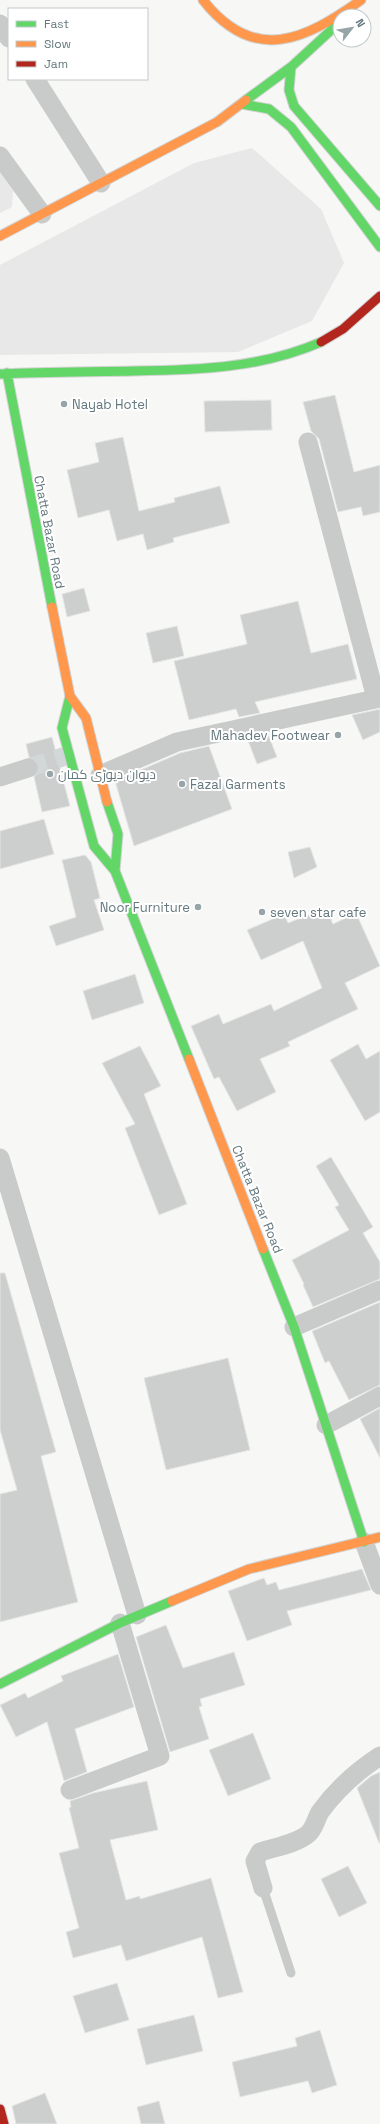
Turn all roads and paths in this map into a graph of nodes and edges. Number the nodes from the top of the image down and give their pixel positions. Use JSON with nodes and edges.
{"nodes":[{"id":1,"x":362,"y":0,"type":"edge"},
{"id":2,"x":205,"y":3,"type":"edge"},
{"id":3,"x":354,"y":8,"type":"edge"},
{"id":4,"x":0,"y":24,"type":"edge"},
{"id":5,"x":332,"y":29,"type":"edge"},
{"id":6,"x":8,"y":36,"type":"edge"},
{"id":7,"x":291,"y":67,"type":"junction"},
{"id":8,"x":36,"y":80,"type":"edge"},
{"id":9,"x":242,"y":104,"type":"junction"},
{"id":10,"x":0,"y":156,"type":"edge"},
{"id":11,"x":101,"y":183,"type":"junction"},
{"id":12,"x":380,"y":206,"type":"edge"},
{"id":13,"x":42,"y":214,"type":"junction"},
{"id":14,"x":0,"y":236,"type":"edge"},
{"id":15,"x":380,"y":247,"type":"edge"},
{"id":16,"x":380,"y":296,"type":"edge"},
{"id":17,"x":374,"y":315,"type":"dead end"},
{"id":18,"x":357,"y":318,"type":"junction"},
{"id":19,"x":4,"y":374,"type":"edge"},
{"id":20,"x":308,"y":442,"type":"dead end"},
{"id":21,"x":70,"y":696,"type":"junction"},
{"id":22,"x":378,"y":698,"type":"edge"},
{"id":23,"x":28,"y":768,"type":"tunnel mouth"},
{"id":24,"x":100,"y":775,"type":"junction"},
{"id":25,"x":0,"y":777,"type":"edge"},
{"id":26,"x":115,"y":871,"type":"junction"},
{"id":27,"x":0,"y":1158,"type":"edge"},
{"id":28,"x":380,"y":1290,"type":"edge"},
{"id":29,"x":294,"y":1326,"type":"junction"},
{"id":30,"x":380,"y":1396,"type":"edge"},
{"id":31,"x":326,"y":1425,"type":"junction"},
{"id":32,"x":372,"y":1539,"type":"edge"},
{"id":33,"x":380,"y":1585,"type":"edge"},
{"id":34,"x":137,"y":1615,"type":"junction"},
{"id":35,"x":120,"y":1623,"type":"junction"},
{"id":36,"x":0,"y":1684,"type":"edge"},
{"id":37,"x":380,"y":1756,"type":"edge"},
{"id":38,"x":70,"y":1790,"type":"dead end"},
{"id":39,"x":263,"y":1888,"type":"joint"},
{"id":40,"x":291,"y":1973,"type":"dead end"},
{"id":41,"x":0,"y":2109,"type":"edge"},
{"id":42,"x":4,"y":2124,"type":"edge"}],
"edges":[{"from":1,"to":2,"type":"main road"},
{"from":1,"to":3,"type":"main road"},
{"from":4,"to":6,"type":"street"},
{"from":5,"to":7,"type":"main road"},
{"from":7,"to":9,"type":"main road"},
{"from":7,"to":12,"type":"main road"},
{"from":8,"to":11,"type":"street"},
{"from":9,"to":11,"type":"main road"},
{"from":9,"to":15,"type":"main road"},
{"from":10,"to":13,"type":"street"},
{"from":11,"to":13,"type":"main road"},
{"from":13,"to":14,"type":"main road"},
{"from":16,"to":18,"type":"main road"},
{"from":17,"to":18,"type":"main road"},
{"from":18,"to":19,"type":"main road"},
{"from":19,"to":21,"type":"main road","name":"Chatta Bazar Road"},
{"from":20,"to":22,"type":"street"},
{"from":21,"to":24,"type":"main road","name":"Chatta Bazar Road"},
{"from":21,"to":26,"type":"main road","name":"Chatta Bazar Road"},
{"from":22,"to":24,"type":"street"},
{"from":23,"to":25,"type":"street"},
{"from":24,"to":26,"type":"main road","name":"Chatta Bazar Road"},
{"from":26,"to":29,"type":"main road","name":"Chatta Bazar Road"},
{"from":27,"to":34,"type":"street"},
{"from":28,"to":29,"type":"street"},
{"from":29,"to":31,"type":"main road","name":"Chatta Bazar Road"},
{"from":30,"to":31,"type":"street"},
{"from":31,"to":32,"type":"main road","name":"Chatta Bazar Road"},
{"from":32,"to":33,"type":"street"},
{"from":32,"to":34,"type":"main road"},
{"from":34,"to":35,"type":"main road"},
{"from":35,"to":36,"type":"main road"},
{"from":35,"to":38,"type":"street"},
{"from":37,"to":39,"type":"street"},
{"from":39,"to":40,"type":"lane"},
{"from":41,"to":42,"type":"main road"}]}
